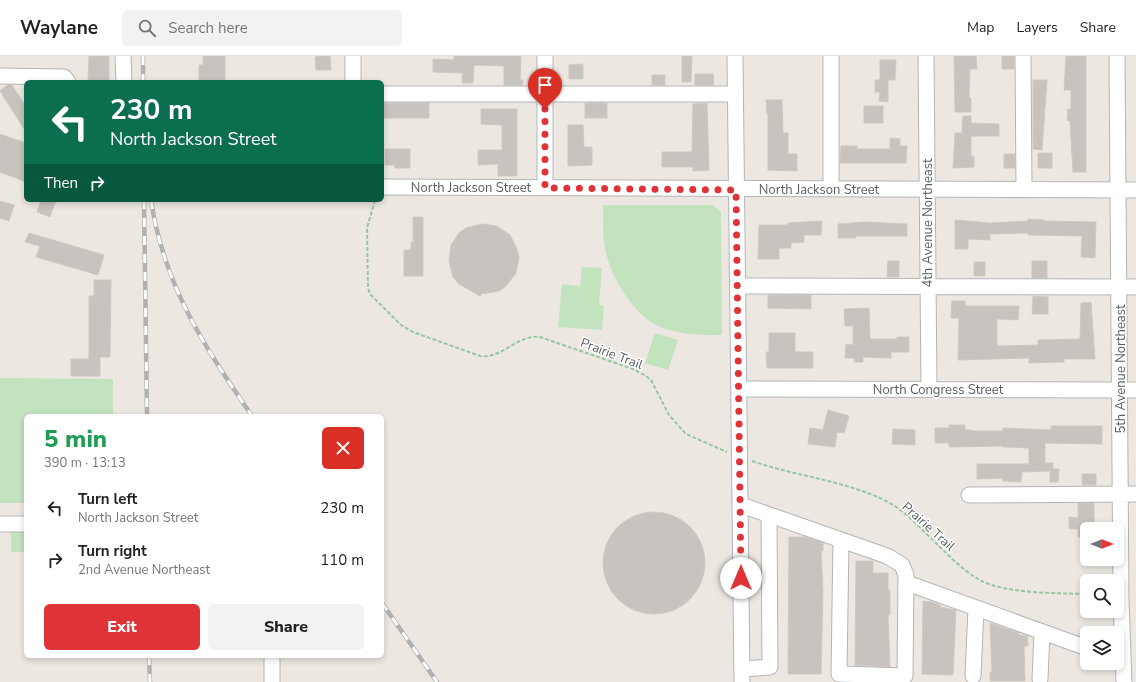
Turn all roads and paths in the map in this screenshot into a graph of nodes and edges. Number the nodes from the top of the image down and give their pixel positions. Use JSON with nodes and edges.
{"nodes":[{"id":1,"x":123,"y":56,"type":"edge"},
{"id":2,"x":353,"y":56,"type":"edge"},
{"id":3,"x":545,"y":56,"type":"edge"},
{"id":4,"x":735,"y":56,"type":"edge"},
{"id":5,"x":831,"y":56,"type":"edge"},
{"id":6,"x":926,"y":56,"type":"edge"},
{"id":7,"x":1023,"y":56,"type":"edge"},
{"id":8,"x":1117,"y":56,"type":"edge"},
{"id":9,"x":0,"y":76,"type":"edge"},
{"id":10,"x":67,"y":80,"type":"edge"},
{"id":11,"x":124,"y":80,"type":"edge"},
{"id":12,"x":354,"y":80,"type":"edge"},
{"id":13,"x":545,"y":93,"type":"junction"},
{"id":14,"x":384,"y":94,"type":"edge"},
{"id":15,"x":735,"y":94,"type":"junction"},
{"id":16,"x":384,"y":187,"type":"edge"},
{"id":17,"x":545,"y":188,"type":"junction"},
{"id":18,"x":831,"y":189,"type":"junction"},
{"id":19,"x":927,"y":189,"type":"junction"},
{"id":20,"x":1024,"y":189,"type":"junction"},
{"id":21,"x":736,"y":190,"type":"junction"},
{"id":22,"x":1118,"y":190,"type":"junction"},
{"id":23,"x":1136,"y":190,"type":"edge"},
{"id":24,"x":374,"y":202,"type":"edge"},
{"id":25,"x":738,"y":286,"type":"junction"},
{"id":26,"x":928,"y":286,"type":"junction"},
{"id":27,"x":1119,"y":287,"type":"junction"},
{"id":28,"x":1136,"y":287,"type":"edge"},
{"id":29,"x":740,"y":389,"type":"junction"},
{"id":30,"x":928,"y":389,"type":"junction"},
{"id":31,"x":1120,"y":390,"type":"junction"},
{"id":32,"x":1136,"y":390,"type":"edge"},
{"id":33,"x":740,"y":456,"type":"junction"},
{"id":34,"x":1120,"y":494,"type":"junction"},
{"id":35,"x":1136,"y":494,"type":"edge"},
{"id":36,"x":969,"y":495,"type":"dead end"},
{"id":37,"x":741,"y":505,"type":"junction"},
{"id":38,"x":769,"y":515,"type":"junction"},
{"id":39,"x":0,"y":524,"type":"edge"},
{"id":40,"x":24,"y":524,"type":"edge"},
{"id":41,"x":841,"y":540,"type":"junction"},
{"id":42,"x":907,"y":583,"type":"junction"},
{"id":43,"x":1080,"y":594,"type":"edge"},
{"id":44,"x":976,"y":609,"type":"junction"},
{"id":45,"x":1120,"y":626,"type":"edge"},
{"id":46,"x":1042,"y":632,"type":"junction"},
{"id":47,"x":1080,"y":646,"type":"edge"},
{"id":48,"x":272,"y":658,"type":"dead end"},
{"id":49,"x":1122,"y":670,"type":"edge"},
{"id":50,"x":742,"y":676,"type":"edge"},
{"id":51,"x":974,"y":676,"type":"dead end"},
{"id":52,"x":1040,"y":679,"type":"dead end"},
{"id":53,"x":272,"y":682,"type":"edge"},
{"id":54,"x":1124,"y":682,"type":"edge"}],
"edges":[{"from":1,"to":11,"type":"street"},
{"from":2,"to":12,"type":"street"},
{"from":3,"to":13,"type":"street"},
{"from":4,"to":15,"type":"street"},
{"from":5,"to":18,"type":"street"},
{"from":6,"to":19,"type":"street","name":"4th Avenue Northeast"},
{"from":7,"to":20,"type":"street"},
{"from":8,"to":22,"type":"street","name":"5th Avenue Northeast"},
{"from":9,"to":10,"type":"street"},
{"from":13,"to":14,"type":"street"},
{"from":13,"to":15,"type":"street"},
{"from":13,"to":17,"type":"street"},
{"from":15,"to":21,"type":"street"},
{"from":16,"to":17,"type":"street","name":"North Jackson Street"},
{"from":17,"to":21,"type":"street","name":"North Jackson Street"},
{"from":18,"to":19,"type":"street","name":"North Jackson Street"},
{"from":18,"to":21,"type":"street","name":"North Jackson Street"},
{"from":19,"to":20,"type":"street","name":"North Jackson Street"},
{"from":19,"to":26,"type":"street","name":"4th Avenue Northeast"},
{"from":20,"to":22,"type":"street","name":"North Jackson Street"},
{"from":21,"to":25,"type":"street"},
{"from":22,"to":23,"type":"street","name":"North Jackson Street"},
{"from":22,"to":27,"type":"street","name":"5th Avenue Northeast"},
{"from":24,"to":33,"type":"path","name":"Prairie Trail"},
{"from":25,"to":26,"type":"street"},
{"from":25,"to":29,"type":"street"},
{"from":26,"to":27,"type":"street"},
{"from":26,"to":30,"type":"street","name":"4th Avenue Northeast"},
{"from":27,"to":28,"type":"street"},
{"from":27,"to":31,"type":"street","name":"5th Avenue Northeast"},
{"from":29,"to":30,"type":"street","name":"North Congress Street"},
{"from":29,"to":33,"type":"street"},
{"from":30,"to":31,"type":"street","name":"North Congress Street"},
{"from":31,"to":32,"type":"street","name":"North Congress Street"},
{"from":31,"to":34,"type":"street","name":"5th Avenue Northeast"},
{"from":33,"to":37,"type":"street"},
{"from":33,"to":43,"type":"path","name":"Prairie Trail"},
{"from":34,"to":35,"type":"street"},
{"from":34,"to":36,"type":"street"},
{"from":34,"to":45,"type":"street","name":"5th Avenue Northeast"},
{"from":37,"to":38,"type":"street"},
{"from":37,"to":50,"type":"street"},
{"from":38,"to":41,"type":"street"},
{"from":38,"to":50,"type":"street"},
{"from":39,"to":40,"type":"street"},
{"from":41,"to":42,"type":"street"},
{"from":41,"to":42,"type":"street"},
{"from":42,"to":44,"type":"street"},
{"from":44,"to":46,"type":"street"},
{"from":44,"to":51,"type":"street"},
{"from":46,"to":47,"type":"street"},
{"from":46,"to":52,"type":"street"},
{"from":48,"to":53,"type":"street"},
{"from":49,"to":54,"type":"street","name":"5th Avenue Northeast"}]}
